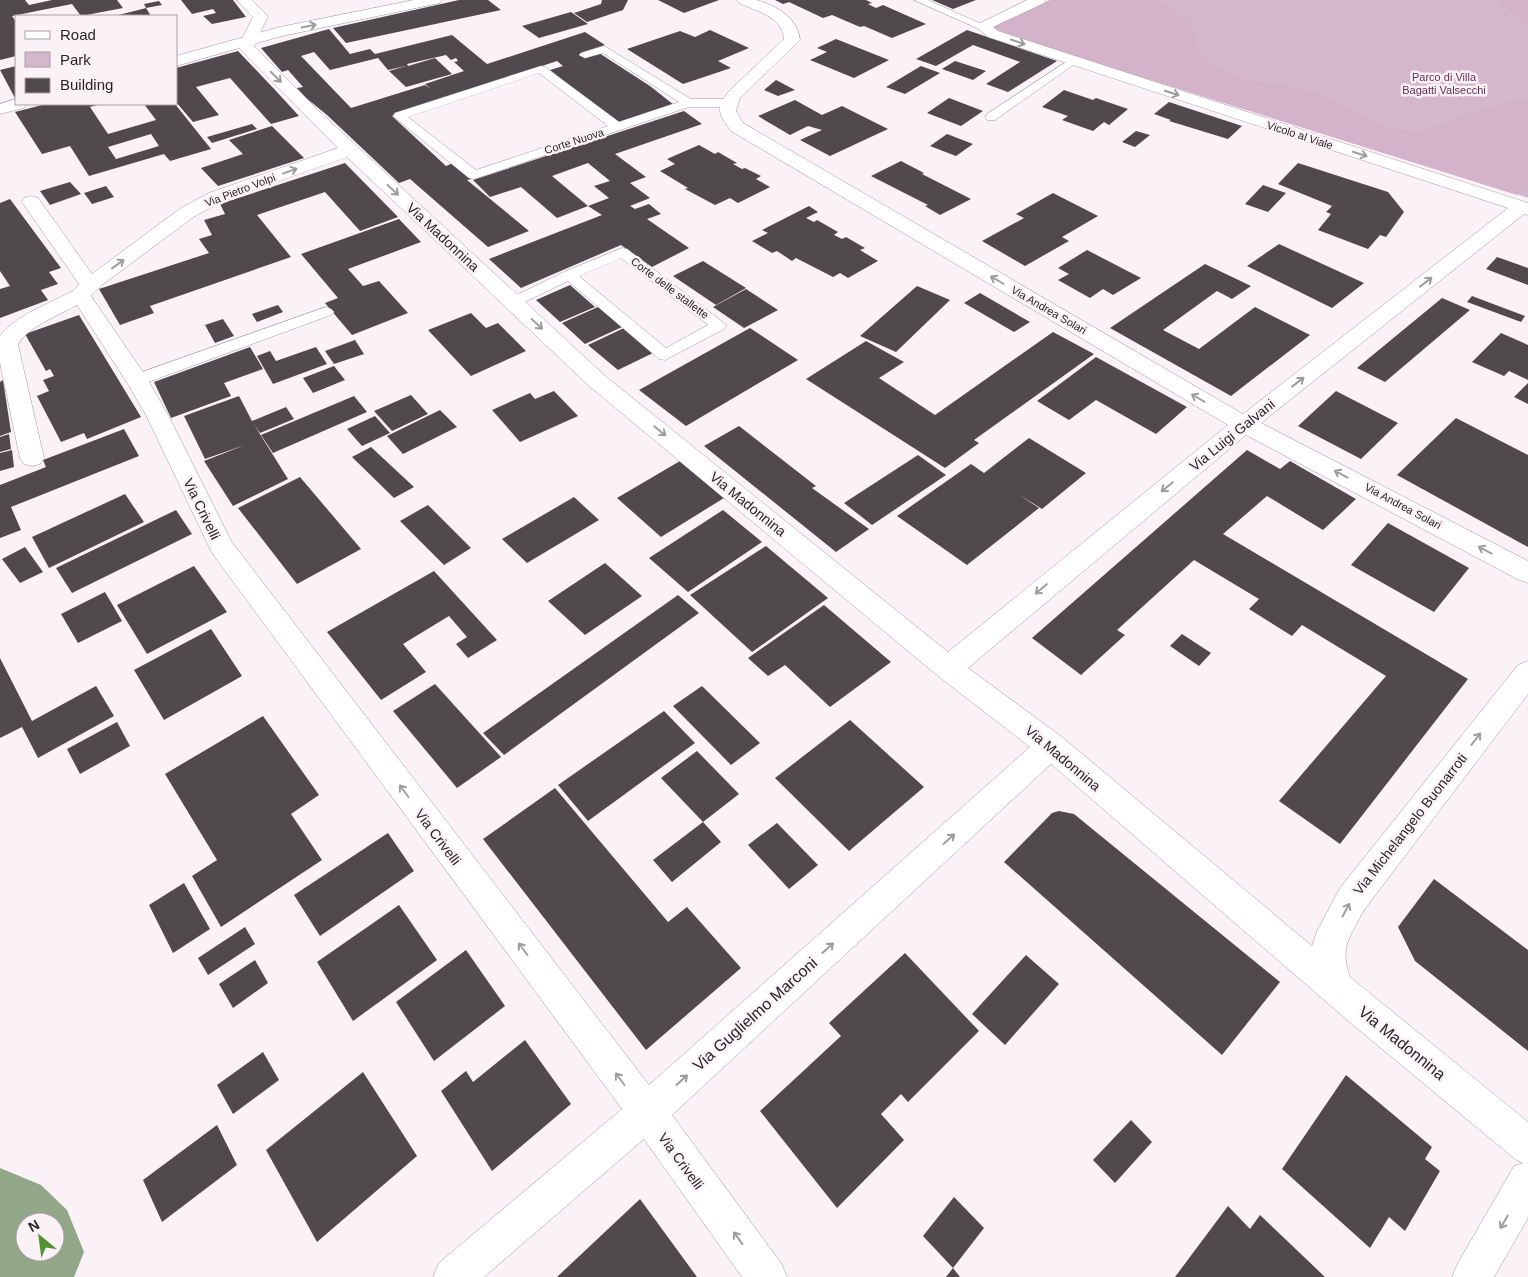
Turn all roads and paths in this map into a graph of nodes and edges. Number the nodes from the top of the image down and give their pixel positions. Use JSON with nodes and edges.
{"nodes":[{"id":1,"x":244,"y":0,"type":"edge"},
{"id":2,"x":435,"y":0,"type":"edge"},
{"id":3,"x":744,"y":0,"type":"edge"},
{"id":4,"x":918,"y":0,"type":"edge"},
{"id":5,"x":1039,"y":0,"type":"edge"},
{"id":6,"x":260,"y":16,"type":"junction"},
{"id":7,"x":983,"y":27,"type":"junction"},
{"id":8,"x":280,"y":32,"type":"junction"},
{"id":9,"x":248,"y":41,"type":"junction"},
{"id":10,"x":585,"y":55,"type":"dead end"},
{"id":11,"x":178,"y":60,"type":"edge"},
{"id":12,"x":1072,"y":60,"type":"junction"},
{"id":13,"x":559,"y":64,"type":"dead end"},
{"id":14,"x":541,"y":69,"type":"junction"},
{"id":15,"x":688,"y":102,"type":"junction"},
{"id":16,"x":728,"y":103,"type":"junction"},
{"id":17,"x":991,"y":117,"type":"dead end"},
{"id":18,"x":617,"y":127,"type":"junction"},
{"id":19,"x":347,"y":142,"type":"junction"},
{"id":20,"x":31,"y":202,"type":"dead end"},
{"id":21,"x":1524,"y":208,"type":"edge"},
{"id":22,"x":569,"y":275,"type":"junction"},
{"id":23,"x":83,"y":282,"type":"junction"},
{"id":24,"x":513,"y":302,"type":"junction"},
{"id":25,"x":326,"y":312,"type":"dead end"},
{"id":26,"x":136,"y":380,"type":"junction"},
{"id":27,"x":1247,"y":424,"type":"junction"},
{"id":28,"x":32,"y":458,"type":"dead end"},
{"id":29,"x":1528,"y":573,"type":"edge"},
{"id":30,"x":948,"y":668,"type":"junction"},
{"id":31,"x":1528,"y":673,"type":"edge"},
{"id":32,"x":1051,"y":746,"type":"junction"},
{"id":33,"x":1332,"y":936,"type":"junction"},
{"id":34,"x":1277,"y":938,"type":"junction"},
{"id":35,"x":1336,"y":988,"type":"junction"},
{"id":36,"x":646,"y":1113,"type":"junction"},
{"id":37,"x":1528,"y":1146,"type":"edge"},
{"id":38,"x":1528,"y":1180,"type":"edge"},
{"id":39,"x":453,"y":1277,"type":"edge"},
{"id":40,"x":767,"y":1277,"type":"edge"},
{"id":41,"x":1472,"y":1277,"type":"edge"}],
"edges":[{"from":1,"to":6,"type":"street"},
{"from":8,"to":2,"type":"street","one_way":true},
{"from":3,"to":16,"type":"street"},
{"from":4,"to":7,"type":"lane","name":"Vicolo al Viale"},
{"from":5,"to":7,"type":"street"},
{"from":6,"to":8,"type":"street"},
{"from":6,"to":9,"type":"street"},
{"from":7,"to":12,"type":"street","name":"Vicolo al Viale","one_way":true},
{"from":8,"to":9,"type":"street"},
{"from":9,"to":11,"type":"street"},
{"from":9,"to":19,"type":"street","name":"Via Madonnina","one_way":true},
{"from":10,"to":15,"type":"lane"},
{"from":12,"to":17,"type":"lane"},
{"from":12,"to":21,"type":"street","name":"Vicolo al Viale","one_way":true},
{"from":13,"to":14,"type":"lane"},
{"from":14,"to":18,"type":"lane","name":"Corte Nuova"},
{"from":14,"to":18,"type":"lane","name":"Corte Nuova"},
{"from":15,"to":16,"type":"lane"},
{"from":15,"to":18,"type":"lane"},
{"from":27,"to":16,"type":"street","name":"Via Andrea Solari","one_way":true},
{"from":23,"to":19,"type":"street","name":"Via Pietro Volpi","one_way":true},
{"from":19,"to":24,"type":"street","name":"Via Madonnina","one_way":true},
{"from":20,"to":23,"type":"street","name":"Via Crivelli"},
{"from":27,"to":21,"type":"street","name":"Via Luigi Galvani","one_way":true},
{"from":22,"to":22,"type":"lane","name":"Corte delle stallette"},
{"from":22,"to":24,"type":"lane"},
{"from":23,"to":26,"type":"street","name":"Via Crivelli"},
{"from":23,"to":28,"type":"street","name":"Via Pietro Volpi"},
{"from":24,"to":30,"type":"street","name":"Via Madonnina","one_way":true},
{"from":25,"to":26,"type":"lane"},
{"from":36,"to":26,"type":"street","name":"Via Crivelli","one_way":true},
{"from":29,"to":27,"type":"street","name":"Via Andrea Solari","one_way":true},
{"from":27,"to":30,"type":"street","name":"Via Luigi Galvani","one_way":true},
{"from":30,"to":32,"type":"street","name":"Via Madonnina"},
{"from":33,"to":31,"type":"street","name":"Via Michelangelo Buonarroti","one_way":true},
{"from":32,"to":34,"type":"street","name":"Via Madonnina"},
{"from":36,"to":32,"type":"street","name":"Via Guglielmo Marconi","one_way":true},
{"from":33,"to":34,"type":"street"},
{"from":33,"to":35,"type":"street","name":"Via Michelangelo Buonarroti"},
{"from":34,"to":35,"type":"street","name":"Via Madonnina"},
{"from":35,"to":37,"type":"street","name":"Via Madonnina"},
{"from":36,"to":39,"type":"street","name":"Via Guglielmo Marconi"},
{"from":40,"to":36,"type":"street","name":"Via Crivelli","one_way":true},
{"from":38,"to":41,"type":"street","one_way":true}]}
